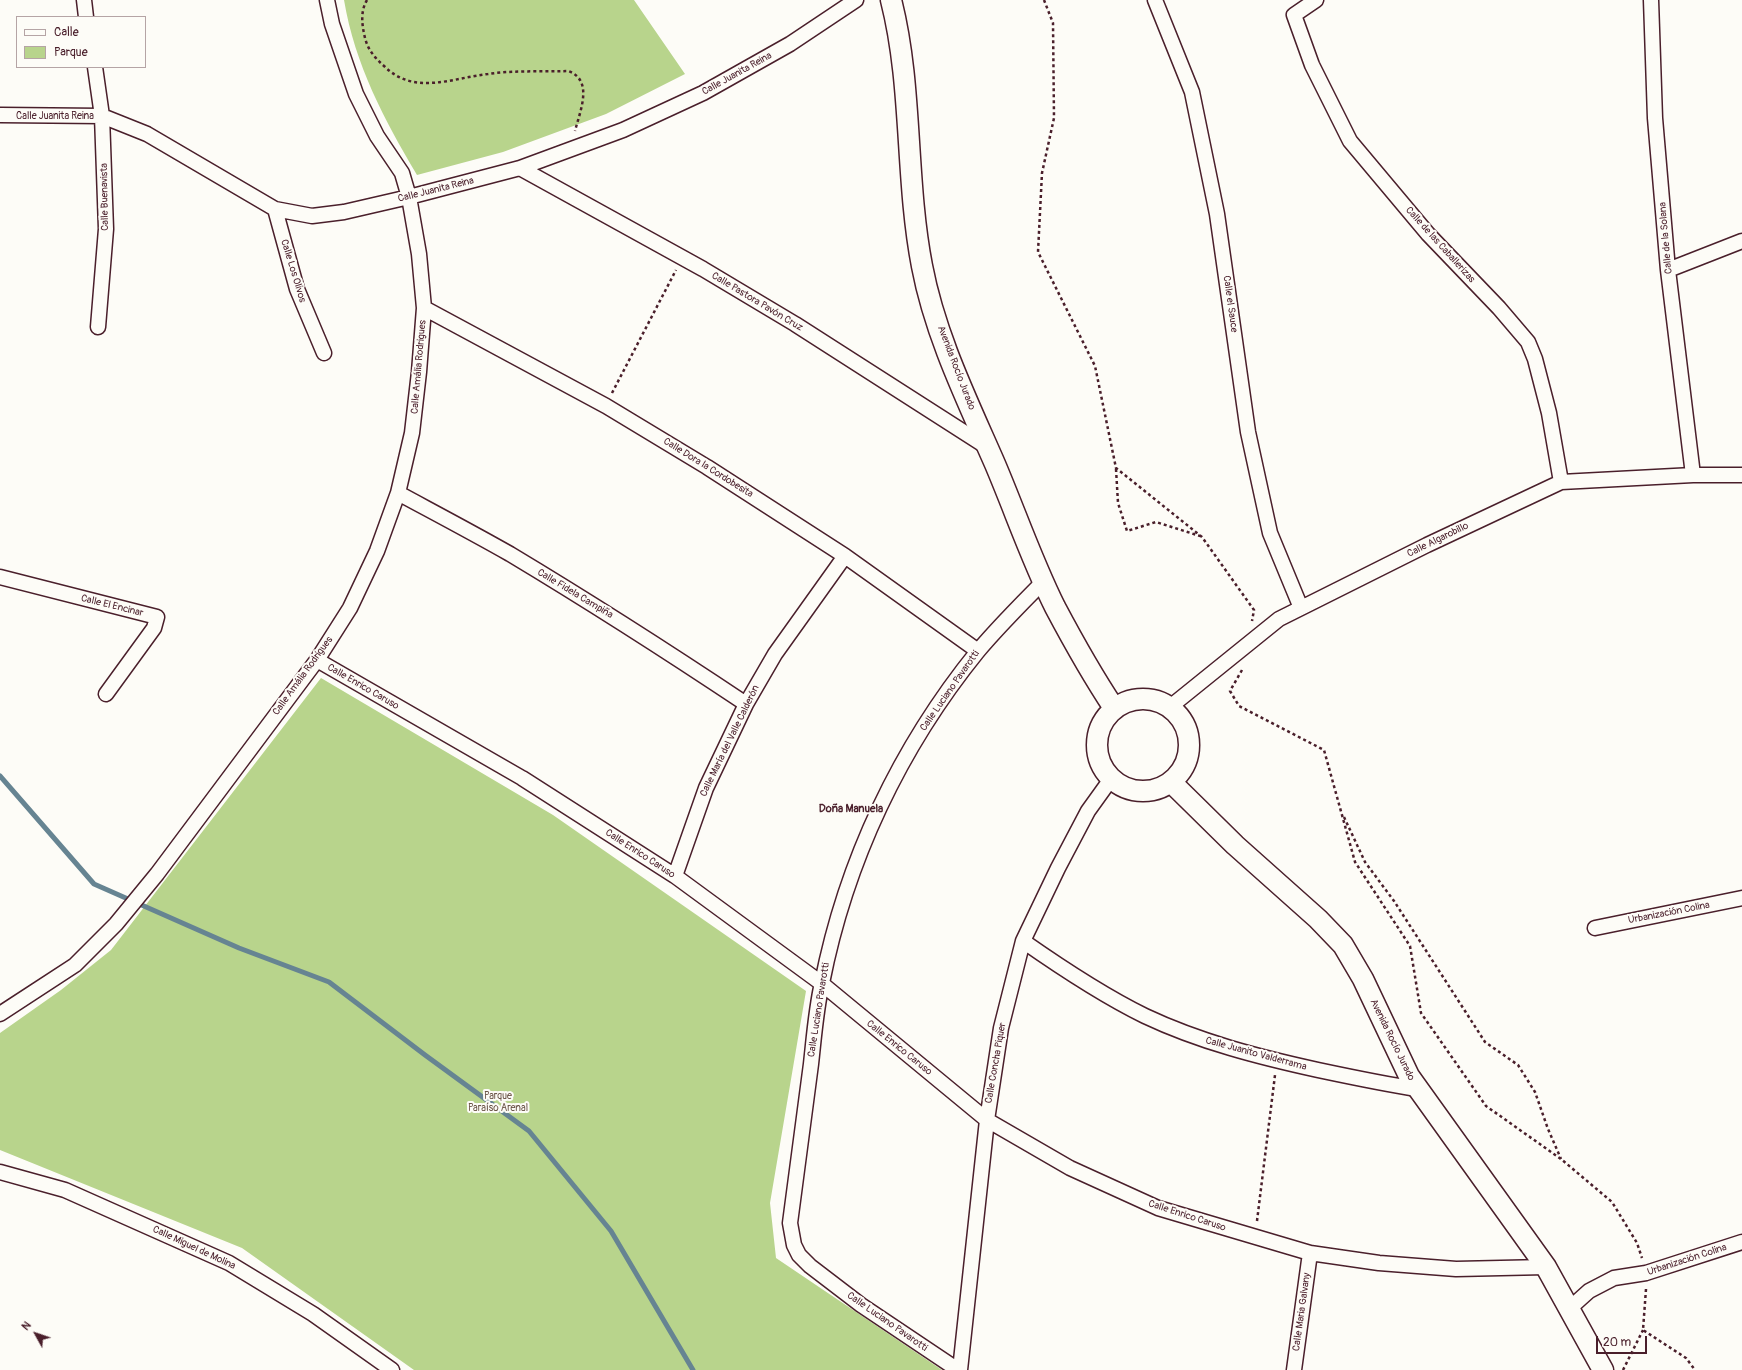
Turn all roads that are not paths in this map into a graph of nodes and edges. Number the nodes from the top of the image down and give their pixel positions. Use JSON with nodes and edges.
{"nodes":[{"id":1,"x":84,"y":0,"type":"edge"},
{"id":2,"x":327,"y":0,"type":"edge"},
{"id":3,"x":856,"y":0,"type":"edge"},
{"id":4,"x":891,"y":0,"type":"edge"},
{"id":5,"x":1155,"y":0,"type":"edge"},
{"id":6,"x":1316,"y":0,"type":"edge"},
{"id":7,"x":1651,"y":0,"type":"edge"},
{"id":8,"x":86,"y":16,"type":"edge"},
{"id":9,"x":94,"y":68,"type":"edge"},
{"id":10,"x":0,"y":115,"type":"edge"},
{"id":11,"x":102,"y":116,"type":"junction"},
{"id":12,"x":520,"y":168,"type":"junction"},
{"id":13,"x":409,"y":197,"type":"junction"},
{"id":14,"x":276,"y":209,"type":"junction"},
{"id":15,"x":1742,"y":241,"type":"edge"},
{"id":16,"x":1668,"y":270,"type":"junction"},
{"id":17,"x":424,"y":308,"type":"junction"},
{"id":18,"x":98,"y":326,"type":"dead end"},
{"id":19,"x":324,"y":353,"type":"dead end"},
{"id":20,"x":987,"y":447,"type":"junction"},
{"id":21,"x":1742,"y":474,"type":"edge"},
{"id":22,"x":1693,"y":475,"type":"junction"},
{"id":23,"x":1561,"y":482,"type":"junction"},
{"id":24,"x":398,"y":493,"type":"junction"},
{"id":25,"x":844,"y":556,"type":"junction"},
{"id":26,"x":0,"y":578,"type":"edge"},
{"id":27,"x":1044,"y":581,"type":"junction"},
{"id":28,"x":1301,"y":608,"type":"junction"},
{"id":29,"x":978,"y":651,"type":"junction"},
{"id":30,"x":317,"y":660,"type":"junction"},
{"id":31,"x":106,"y":694,"type":"dead end"},
{"id":32,"x":746,"y":704,"type":"junction"},
{"id":33,"x":1170,"y":707,"type":"junction"},
{"id":34,"x":1114,"y":708,"type":"junction"},
{"id":35,"x":1111,"y":779,"type":"junction"},
{"id":36,"x":1171,"y":782,"type":"junction"},
{"id":37,"x":675,"y":876,"type":"junction"},
{"id":38,"x":1742,"y":898,"type":"edge"},
{"id":39,"x":1595,"y":928,"type":"dead end"},
{"id":40,"x":1023,"y":941,"type":"junction"},
{"id":41,"x":821,"y":983,"type":"junction"},
{"id":42,"x":0,"y":1014,"type":"edge"},
{"id":43,"x":1417,"y":1089,"type":"junction"},
{"id":44,"x":987,"y":1120,"type":"junction"},
{"id":45,"x":0,"y":1172,"type":"edge"},
{"id":46,"x":1742,"y":1242,"type":"edge"},
{"id":47,"x":1310,"y":1253,"type":"junction"},
{"id":48,"x":1546,"y":1267,"type":"junction"},
{"id":49,"x":1569,"y":1309,"type":"junction"},
{"id":50,"x":392,"y":1370,"type":"edge"},
{"id":51,"x":959,"y":1370,"type":"edge"},
{"id":52,"x":1294,"y":1370,"type":"edge"},
{"id":53,"x":1603,"y":1370,"type":"edge"}],
"edges":[{"from":1,"to":8,"type":"street"},
{"from":2,"to":13,"type":"street","name":"Calle Amália Rodrigues"},
{"from":3,"to":12,"type":"street","name":"Calle Juanita Reina"},
{"from":4,"to":20,"type":"street","name":"Avenida Rocío Jurado"},
{"from":5,"to":28,"type":"street","name":"Calle el Sauce"},
{"from":6,"to":23,"type":"street","name":"Calle de las Caballerizas"},
{"from":7,"to":16,"type":"street","name":"Calle de la Solana"},
{"from":9,"to":11,"type":"street","name":"Calle Buenavista"},
{"from":10,"to":11,"type":"street","name":"Calle Juanita Reina"},
{"from":11,"to":14,"type":"street","name":"Calle Juanita Reina"},
{"from":11,"to":18,"type":"street","name":"Calle Buenavista"},
{"from":12,"to":13,"type":"street","name":"Calle Juanita Reina"},
{"from":12,"to":20,"type":"street","name":"Calle Pastora Pavón Cruz"},
{"from":13,"to":14,"type":"street","name":"Calle Juanita Reina"},
{"from":13,"to":17,"type":"street","name":"Calle Amália Rodrigues"},
{"from":14,"to":19,"type":"street","name":"Calle Los Olivos"},
{"from":15,"to":16,"type":"street"},
{"from":16,"to":22,"type":"street","name":"Calle de la Solana"},
{"from":17,"to":24,"type":"street","name":"Calle Amália Rodrigues"},
{"from":17,"to":25,"type":"street","name":"Calle Dora la Cordobesita"},
{"from":20,"to":27,"type":"street","name":"Avenida Rocío Jurado"},
{"from":21,"to":22,"type":"street","name":"Calle Algarobillo"},
{"from":22,"to":23,"type":"street","name":"Calle Algarobillo"},
{"from":23,"to":28,"type":"street","name":"Calle Algarobillo"},
{"from":24,"to":30,"type":"street","name":"Calle Amália Rodrigues"},
{"from":24,"to":32,"type":"street","name":"Calle Fidela Campiña"},
{"from":25,"to":29,"type":"street","name":"Calle Dora la Cordobesita"},
{"from":25,"to":32,"type":"street","name":"Calle María del Valle Calderón"},
{"from":26,"to":31,"type":"street","name":"Calle El Encinar"},
{"from":27,"to":29,"type":"street","name":"Calle Luciano Pavarotti"},
{"from":27,"to":34,"type":"street","name":"Avenida Rocío Jurado"},
{"from":28,"to":33,"type":"street","name":"Calle Algarobillo"},
{"from":29,"to":41,"type":"street","name":"Calle Luciano Pavarotti"},
{"from":30,"to":37,"type":"street","name":"Calle Enrico Caruso"},
{"from":30,"to":42,"type":"street","name":"Calle Amália Rodrigues"},
{"from":32,"to":37,"type":"street","name":"Calle María del Valle Calderón"},
{"from":33,"to":34,"type":"street"},
{"from":33,"to":36,"type":"street"},
{"from":34,"to":35,"type":"street"},
{"from":35,"to":36,"type":"street"},
{"from":35,"to":40,"type":"street","name":"Calle Concha Piquer"},
{"from":36,"to":43,"type":"street","name":"Avenida Rocío Jurado"},
{"from":37,"to":41,"type":"street","name":"Calle Enrico Caruso"},
{"from":38,"to":39,"type":"street","name":"Urbanización Colina"},
{"from":40,"to":43,"type":"street","name":"Calle Juanito Valderrama"},
{"from":40,"to":44,"type":"street","name":"Calle Concha Piquer"},
{"from":41,"to":44,"type":"street","name":"Calle Enrico Caruso"},
{"from":41,"to":51,"type":"street","name":"Calle Luciano Pavarotti"},
{"from":43,"to":48,"type":"street","name":"Avenida Rocío Jurado"},
{"from":44,"to":47,"type":"street","name":"Calle Enrico Caruso"},
{"from":44,"to":51,"type":"street","name":"Calle Concha Piquer"},
{"from":45,"to":50,"type":"street","name":"Calle Miguel de Molina"},
{"from":46,"to":49,"type":"street","name":"Urbanización Colina"},
{"from":47,"to":48,"type":"street","name":"Calle Enrico Caruso"},
{"from":47,"to":52,"type":"street","name":"Calle Maria Galvany"},
{"from":48,"to":49,"type":"street","name":"Avenida Rocío Jurado"},
{"from":49,"to":53,"type":"street","name":"Avenida Rocío Jurado"}]}
